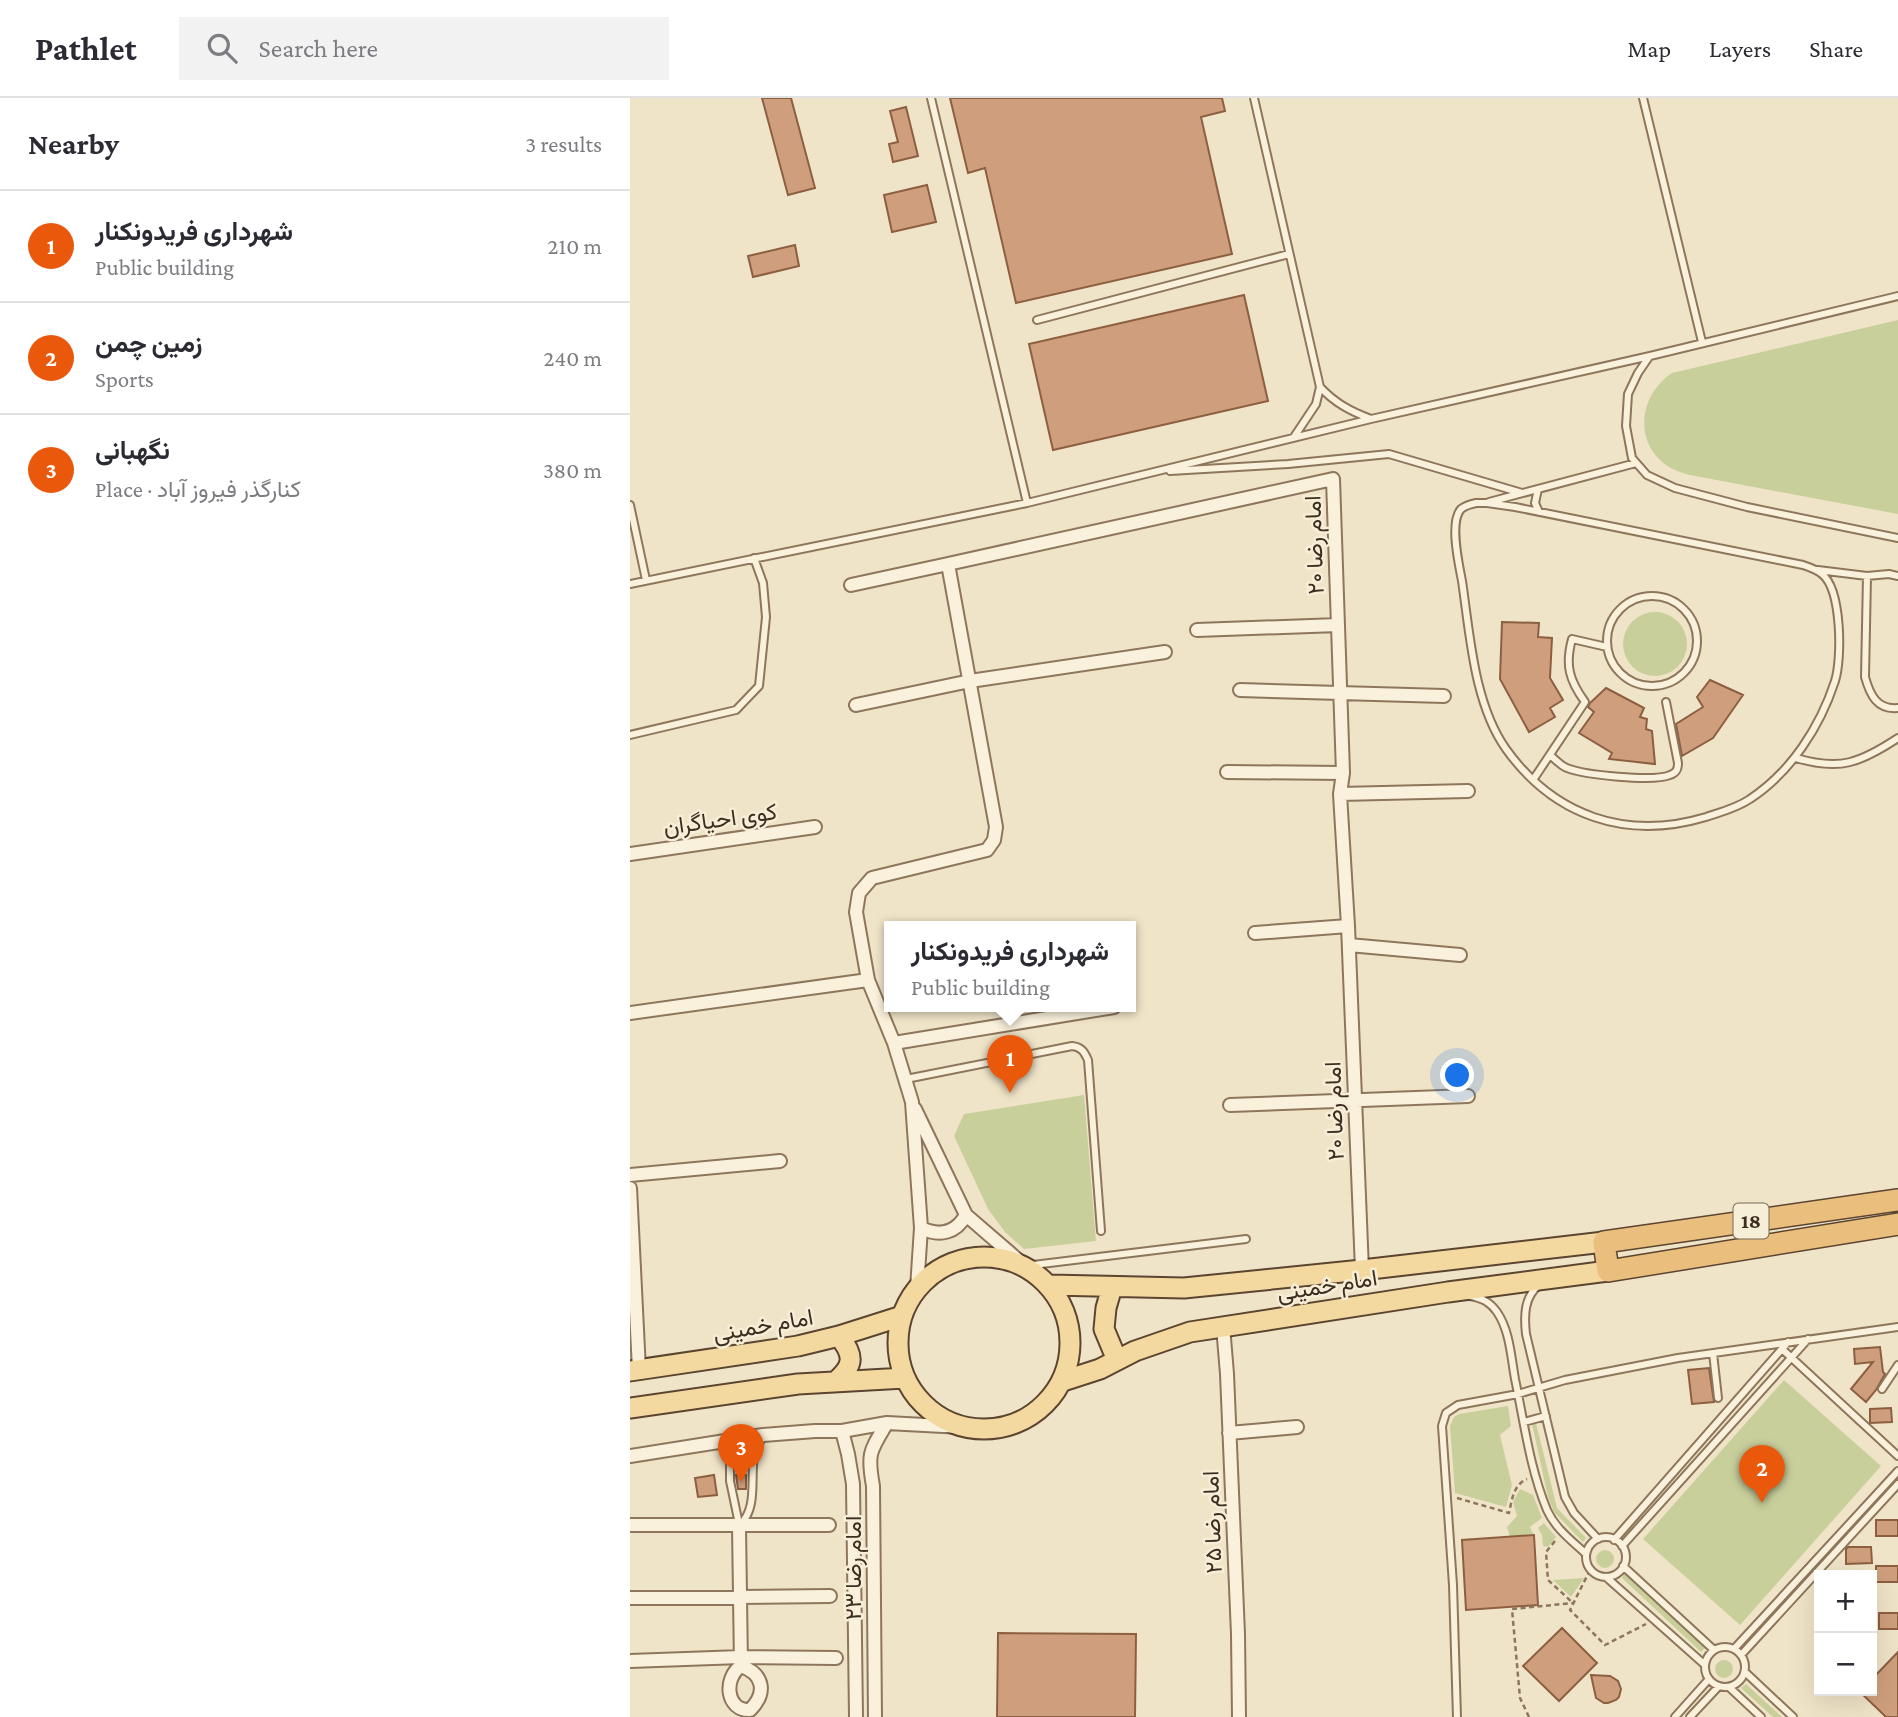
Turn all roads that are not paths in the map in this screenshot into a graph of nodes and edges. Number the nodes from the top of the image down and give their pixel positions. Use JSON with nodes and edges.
{"nodes":[{"id":1,"x":931,"y":98,"type":"edge"},
{"id":2,"x":1254,"y":98,"type":"edge"},
{"id":3,"x":1643,"y":98,"type":"edge"},
{"id":4,"x":1289,"y":254,"type":"junction"},
{"id":5,"x":1898,"y":296,"type":"edge"},
{"id":6,"x":1037,"y":320,"type":"dead end"},
{"id":7,"x":1702,"y":342,"type":"junction"},
{"id":8,"x":1650,"y":356,"type":"junction"},
{"id":9,"x":1320,"y":387,"type":"junction"},
{"id":10,"x":1371,"y":419,"type":"junction"},
{"id":11,"x":1294,"y":437,"type":"junction"},
{"id":12,"x":1636,"y":463,"type":"junction"},
{"id":13,"x":1155,"y":472,"type":"junction"},
{"id":14,"x":1538,"y":489,"type":"junction"},
{"id":15,"x":1522,"y":493,"type":"junction"},
{"id":16,"x":1027,"y":503,"type":"junction"},
{"id":17,"x":1487,"y":503,"type":"junction"},
{"id":18,"x":630,"y":505,"type":"edge"},
{"id":19,"x":1539,"y":512,"type":"junction"},
{"id":20,"x":1898,"y":538,"type":"edge"},
{"id":21,"x":754,"y":558,"type":"junction"},
{"id":22,"x":948,"y":564,"type":"junction"},
{"id":23,"x":1813,"y":569,"type":"junction"},
{"id":24,"x":1867,"y":576,"type":"junction"},
{"id":25,"x":1898,"y":576,"type":"edge"},
{"id":26,"x":646,"y":580,"type":"junction"},
{"id":27,"x":630,"y":584,"type":"edge"},
{"id":28,"x":851,"y":585,"type":"dead end"},
{"id":29,"x":1338,"y":625,"type":"junction"},
{"id":30,"x":1198,"y":630,"type":"dead end"},
{"id":31,"x":1607,"y":647,"type":"junction"},
{"id":32,"x":1165,"y":652,"type":"dead end"},
{"id":33,"x":970,"y":681,"type":"junction"},
{"id":34,"x":1240,"y":690,"type":"dead end"},
{"id":35,"x":1340,"y":694,"type":"junction"},
{"id":36,"x":1444,"y":696,"type":"dead end"},
{"id":37,"x":1666,"y":702,"type":"dead end"},
{"id":38,"x":856,"y":705,"type":"dead end"},
{"id":39,"x":1898,"y":708,"type":"edge"},
{"id":40,"x":630,"y":735,"type":"edge"},
{"id":41,"x":1898,"y":738,"type":"edge"},
{"id":42,"x":1550,"y":755,"type":"junction"},
{"id":43,"x":1796,"y":758,"type":"junction"},
{"id":44,"x":1227,"y":772,"type":"dead end"},
{"id":45,"x":1343,"y":773,"type":"junction"},
{"id":46,"x":1533,"y":780,"type":"junction"},
{"id":47,"x":1468,"y":791,"type":"dead end"},
{"id":48,"x":1340,"y":794,"type":"junction"},
{"id":49,"x":816,"y":827,"type":"dead end"},
{"id":50,"x":630,"y":853,"type":"edge"},
{"id":51,"x":1348,"y":926,"type":"junction"},
{"id":52,"x":1255,"y":933,"type":"dead end"},
{"id":53,"x":1349,"y":945,"type":"junction"},
{"id":54,"x":1460,"y":955,"type":"dead end"},
{"id":55,"x":868,"y":979,"type":"junction"},
{"id":56,"x":1083,"y":1012,"type":"edge"},
{"id":57,"x":630,"y":1013,"type":"edge"},
{"id":58,"x":894,"y":1043,"type":"junction"},
{"id":59,"x":906,"y":1079,"type":"junction"},
{"id":60,"x":1468,"y":1096,"type":"dead end"},
{"id":61,"x":1355,"y":1100,"type":"junction"},
{"id":62,"x":912,"y":1102,"type":"junction"},
{"id":63,"x":1230,"y":1105,"type":"dead end"},
{"id":64,"x":780,"y":1161,"type":"dead end"},
{"id":65,"x":630,"y":1175,"type":"edge"},
{"id":66,"x":630,"y":1188,"type":"edge"},
{"id":67,"x":1898,"y":1200,"type":"edge"},
{"id":68,"x":967,"y":1215,"type":"junction"},
{"id":69,"x":1898,"y":1224,"type":"edge"},
{"id":70,"x":922,"y":1228,"type":"junction"},
{"id":71,"x":1101,"y":1231,"type":"dead end"},
{"id":72,"x":1246,"y":1239,"type":"dead end"},
{"id":73,"x":1604,"y":1242,"type":"junction"},
{"id":74,"x":1025,"y":1266,"type":"junction"},
{"id":75,"x":1362,"y":1270,"type":"junction"},
{"id":76,"x":1608,"y":1271,"type":"junction"},
{"id":77,"x":1553,"y":1277,"type":"junction"},
{"id":78,"x":1049,"y":1285,"type":"junction"},
{"id":79,"x":1112,"y":1287,"type":"junction"},
{"id":80,"x":917,"y":1288,"type":"junction"},
{"id":81,"x":1448,"y":1292,"type":"junction"},
{"id":82,"x":902,"y":1316,"type":"junction"},
{"id":83,"x":1223,"y":1326,"type":"junction"},
{"id":84,"x":1898,"y":1327,"type":"edge"},
{"id":85,"x":839,"y":1336,"type":"junction"},
{"id":86,"x":1808,"y":1339,"type":"junction"},
{"id":87,"x":1788,"y":1342,"type":"junction"},
{"id":88,"x":1782,"y":1349,"type":"junction"},
{"id":89,"x":1713,"y":1353,"type":"junction"},
{"id":90,"x":1791,"y":1358,"type":"junction"},
{"id":91,"x":1118,"y":1360,"type":"junction"},
{"id":92,"x":1898,"y":1365,"type":"edge"},
{"id":93,"x":635,"y":1371,"type":"edge"},
{"id":94,"x":905,"y":1378,"type":"junction"},
{"id":95,"x":1063,"y":1381,"type":"junction"},
{"id":96,"x":835,"y":1382,"type":"junction"},
{"id":97,"x":1539,"y":1388,"type":"junction"},
{"id":98,"x":1882,"y":1389,"type":"dead end"},
{"id":99,"x":1518,"y":1394,"type":"junction"},
{"id":100,"x":1718,"y":1398,"type":"dead end"},
{"id":101,"x":630,"y":1408,"type":"edge"},
{"id":102,"x":1546,"y":1416,"type":"junction"},
{"id":103,"x":1524,"y":1422,"type":"junction"},
{"id":104,"x":887,"y":1423,"type":"junction"},
{"id":105,"x":962,"y":1427,"type":"junction"},
{"id":106,"x":1297,"y":1427,"type":"dead end"},
{"id":107,"x":842,"y":1431,"type":"junction"},
{"id":108,"x":1230,"y":1433,"type":"junction"},
{"id":109,"x":763,"y":1435,"type":"junction"},
{"id":110,"x":1706,"y":1435,"type":"junction"},
{"id":111,"x":719,"y":1442,"type":"junction"},
{"id":112,"x":1716,"y":1443,"type":"junction"},
{"id":113,"x":1898,"y":1455,"type":"edge"},
{"id":114,"x":630,"y":1456,"type":"edge"},
{"id":115,"x":1898,"y":1471,"type":"edge"},
{"id":116,"x":1663,"y":1484,"type":"junction"},
{"id":117,"x":1898,"y":1484,"type":"edge"},
{"id":118,"x":1673,"y":1492,"type":"junction"},
{"id":119,"x":630,"y":1525,"type":"edge"},
{"id":120,"x":829,"y":1525,"type":"dead end"},
{"id":121,"x":739,"y":1526,"type":"junction"},
{"id":122,"x":1598,"y":1539,"type":"junction"},
{"id":123,"x":1614,"y":1540,"type":"junction"},
{"id":124,"x":1622,"y":1546,"type":"junction"},
{"id":125,"x":1586,"y":1553,"type":"junction"},
{"id":126,"x":1823,"y":1553,"type":"junction"},
{"id":127,"x":1829,"y":1559,"type":"junction"},
{"id":128,"x":1623,"y":1566,"type":"junction"},
{"id":129,"x":1606,"y":1577,"type":"junction"},
{"id":130,"x":830,"y":1595,"type":"dead end"},
{"id":131,"x":740,"y":1597,"type":"junction"},
{"id":132,"x":630,"y":1598,"type":"edge"},
{"id":133,"x":1769,"y":1611,"type":"junction"},
{"id":134,"x":1777,"y":1617,"type":"junction"},
{"id":135,"x":1734,"y":1649,"type":"junction"},
{"id":136,"x":1714,"y":1650,"type":"junction"},
{"id":137,"x":1741,"y":1655,"type":"junction"},
{"id":138,"x":836,"y":1658,"type":"dead end"},
{"id":139,"x":630,"y":1661,"type":"edge"},
{"id":140,"x":741,"y":1662,"type":"junction"},
{"id":141,"x":1705,"y":1665,"type":"junction"},
{"id":142,"x":1745,"y":1672,"type":"junction"},
{"id":143,"x":1709,"y":1679,"type":"junction"},
{"id":144,"x":1719,"y":1686,"type":"junction"},
{"id":145,"x":1729,"y":1687,"type":"junction"},
{"id":146,"x":742,"y":1714,"type":"edge"},
{"id":147,"x":856,"y":1717,"type":"edge"},
{"id":148,"x":875,"y":1717,"type":"edge"},
{"id":149,"x":1239,"y":1717,"type":"edge"},
{"id":150,"x":1457,"y":1717,"type":"edge"},
{"id":151,"x":1675,"y":1717,"type":"edge"},
{"id":152,"x":1690,"y":1717,"type":"edge"},
{"id":153,"x":1761,"y":1717,"type":"edge"},
{"id":154,"x":1793,"y":1717,"type":"edge"}],
"edges":[{"from":1,"to":16,"type":"lane"},
{"from":2,"to":4,"type":"lane"},
{"from":3,"to":7,"type":"lane"},
{"from":4,"to":6,"type":"lane"},
{"from":4,"to":9,"type":"lane"},
{"from":5,"to":7,"type":"lane"},
{"from":7,"to":8,"type":"lane"},
{"from":8,"to":10,"type":"lane"},
{"from":8,"to":12,"type":"lane"},
{"from":9,"to":10,"type":"lane"},
{"from":9,"to":11,"type":"lane"},
{"from":10,"to":11,"type":"lane"},
{"from":11,"to":13,"type":"lane"},
{"from":12,"to":14,"type":"lane"},
{"from":12,"to":20,"type":"lane"},
{"from":13,"to":15,"type":"lane"},
{"from":13,"to":16,"type":"lane"},
{"from":14,"to":15,"type":"lane"},
{"from":14,"to":19,"type":"lane"},
{"from":15,"to":17,"type":"lane"},
{"from":16,"to":21,"type":"lane"},
{"from":17,"to":19,"type":"lane"},
{"from":17,"to":46,"type":"lane"},
{"from":18,"to":26,"type":"lane"},
{"from":19,"to":23,"type":"lane"},
{"from":21,"to":26,"type":"lane"},
{"from":21,"to":40,"type":"lane"},
{"from":22,"to":28,"type":"street"},
{"from":22,"to":29,"type":"street","name":"امام رضا ۲۰"},
{"from":22,"to":33,"type":"street"},
{"from":23,"to":24,"type":"lane"},
{"from":23,"to":43,"type":"lane"},
{"from":24,"to":25,"type":"lane"},
{"from":24,"to":39,"type":"lane"},
{"from":26,"to":27,"type":"lane"},
{"from":29,"to":30,"type":"street"},
{"from":29,"to":35,"type":"street","name":"امام رضا ۲۰"},
{"from":31,"to":31,"type":"lane"},
{"from":31,"to":42,"type":"lane"},
{"from":32,"to":33,"type":"street"},
{"from":33,"to":38,"type":"street"},
{"from":33,"to":55,"type":"street"},
{"from":34,"to":35,"type":"street"},
{"from":35,"to":36,"type":"street"},
{"from":35,"to":45,"type":"street","name":"امام رضا ۲۰"},
{"from":37,"to":42,"type":"lane"},
{"from":41,"to":43,"type":"lane"},
{"from":42,"to":46,"type":"lane"},
{"from":43,"to":46,"type":"lane"},
{"from":44,"to":45,"type":"street"},
{"from":45,"to":48,"type":"street","name":"امام رضا ۲۰"},
{"from":47,"to":48,"type":"street"},
{"from":48,"to":51,"type":"street","name":"امام رضا ۲۰"},
{"from":49,"to":50,"type":"street","name":"کوی احیاگران"},
{"from":51,"to":52,"type":"street"},
{"from":51,"to":53,"type":"street","name":"امام رضا ۲۰"},
{"from":53,"to":54,"type":"street"},
{"from":53,"to":61,"type":"street","name":"امام رضا ۲۰"},
{"from":55,"to":57,"type":"street"},
{"from":55,"to":58,"type":"street"},
{"from":56,"to":58,"type":"street"},
{"from":58,"to":59,"type":"street"},
{"from":59,"to":62,"type":"street"},
{"from":59,"to":71,"type":"lane"},
{"from":60,"to":61,"type":"street"},
{"from":61,"to":63,"type":"street"},
{"from":61,"to":75,"type":"street","name":"امام رضا ۲۰"},
{"from":62,"to":68,"type":"street"},
{"from":62,"to":70,"type":"street"},
{"from":64,"to":65,"type":"street"},
{"from":66,"to":93,"type":"street"},
{"from":67,"to":73,"type":"highway","number":"18"},
{"from":68,"to":70,"type":"street"},
{"from":68,"to":74,"type":"street"},
{"from":69,"to":76,"type":"highway","number":"18"},
{"from":70,"to":80,"type":"street"},
{"from":72,"to":74,"type":"lane"},
{"from":73,"to":75,"type":"main road","name":"امام خمینی"},
{"from":73,"to":76,"type":"highway"},
{"from":74,"to":78,"type":"main road"},
{"from":74,"to":80,"type":"main road"},
{"from":75,"to":79,"type":"main road","name":"امام خمینی"},
{"from":76,"to":77,"type":"main road","name":"امام خمینی"},
{"from":77,"to":81,"type":"main road","name":"امام خمینی"},
{"from":77,"to":97,"type":"lane"},
{"from":78,"to":79,"type":"main road","name":"امام خمینی"},
{"from":78,"to":95,"type":"main road"},
{"from":79,"to":91,"type":"main road"},
{"from":80,"to":82,"type":"main road"},
{"from":81,"to":83,"type":"main road","name":"امام خمینی"},
{"from":81,"to":99,"type":"lane"},
{"from":82,"to":85,"type":"main road","name":"امام خمینی"},
{"from":82,"to":94,"type":"main road"},
{"from":83,"to":91,"type":"main road","name":"امام خمینی"},
{"from":83,"to":108,"type":"street","name":"امام رضا ۲۵"},
{"from":84,"to":86,"type":"lane"},
{"from":85,"to":93,"type":"main road","name":"امام خمینی"},
{"from":85,"to":96,"type":"main road"},
{"from":86,"to":87,"type":"lane"},
{"from":86,"to":90,"type":"lane"},
{"from":87,"to":88,"type":"lane"},
{"from":87,"to":89,"type":"lane"},
{"from":88,"to":90,"type":"lane"},
{"from":88,"to":110,"type":"lane"},
{"from":89,"to":97,"type":"lane"},
{"from":89,"to":100,"type":"lane"},
{"from":90,"to":112,"type":"lane"},
{"from":90,"to":113,"type":"lane"},
{"from":91,"to":95,"type":"main road","name":"امام خمینی"},
{"from":92,"to":98,"type":"lane"},
{"from":94,"to":96,"type":"main road"},
{"from":94,"to":105,"type":"main road"},
{"from":95,"to":105,"type":"main road"},
{"from":96,"to":101,"type":"main road"},
{"from":97,"to":99,"type":"lane"},
{"from":97,"to":102,"type":"lane"},
{"from":99,"to":103,"type":"lane"},
{"from":99,"to":150,"type":"lane"},
{"from":102,"to":103,"type":"lane"},
{"from":102,"to":122,"type":"lane"},
{"from":103,"to":125,"type":"lane"},
{"from":104,"to":105,"type":"street"},
{"from":104,"to":107,"type":"street"},
{"from":104,"to":148,"type":"street","name":"امام رضا ۲۳"},
{"from":106,"to":108,"type":"street"},
{"from":107,"to":109,"type":"street"},
{"from":107,"to":147,"type":"street","name":"امام رضا ۲۳"},
{"from":108,"to":149,"type":"street","name":"امام رضا ۲۵"},
{"from":109,"to":111,"type":"street"},
{"from":109,"to":121,"type":"lane"},
{"from":110,"to":112,"type":"lane"},
{"from":110,"to":116,"type":"lane"},
{"from":111,"to":114,"type":"street"},
{"from":111,"to":121,"type":"lane"},
{"from":112,"to":118,"type":"lane"},
{"from":115,"to":126,"type":"lane"},
{"from":116,"to":118,"type":"lane"},
{"from":116,"to":123,"type":"lane"},
{"from":117,"to":127,"type":"lane"},
{"from":118,"to":124,"type":"lane"},
{"from":119,"to":121,"type":"street"},
{"from":120,"to":121,"type":"street"},
{"from":121,"to":131,"type":"street"},
{"from":122,"to":123,"type":"lane"},
{"from":122,"to":125,"type":"lane"},
{"from":123,"to":124,"type":"lane"},
{"from":124,"to":128,"type":"lane"},
{"from":125,"to":129,"type":"lane"},
{"from":126,"to":127,"type":"lane"},
{"from":126,"to":133,"type":"lane"},
{"from":127,"to":134,"type":"lane"},
{"from":128,"to":129,"type":"lane"},
{"from":128,"to":136,"type":"lane"},
{"from":129,"to":141,"type":"lane"},
{"from":130,"to":131,"type":"street"},
{"from":131,"to":132,"type":"street"},
{"from":131,"to":140,"type":"street"},
{"from":133,"to":134,"type":"lane"},
{"from":133,"to":135,"type":"lane"},
{"from":134,"to":137,"type":"lane"},
{"from":135,"to":136,"type":"lane"},
{"from":135,"to":137,"type":"lane"},
{"from":136,"to":141,"type":"lane"},
{"from":137,"to":142,"type":"lane"},
{"from":138,"to":140,"type":"street"},
{"from":139,"to":140,"type":"street"},
{"from":140,"to":146,"type":"street"},
{"from":140,"to":146,"type":"street"},
{"from":141,"to":143,"type":"lane"},
{"from":142,"to":145,"type":"lane"},
{"from":142,"to":154,"type":"lane"},
{"from":143,"to":144,"type":"lane"},
{"from":143,"to":151,"type":"lane"},
{"from":144,"to":145,"type":"lane"},
{"from":144,"to":152,"type":"lane"},
{"from":145,"to":153,"type":"lane"}]}
